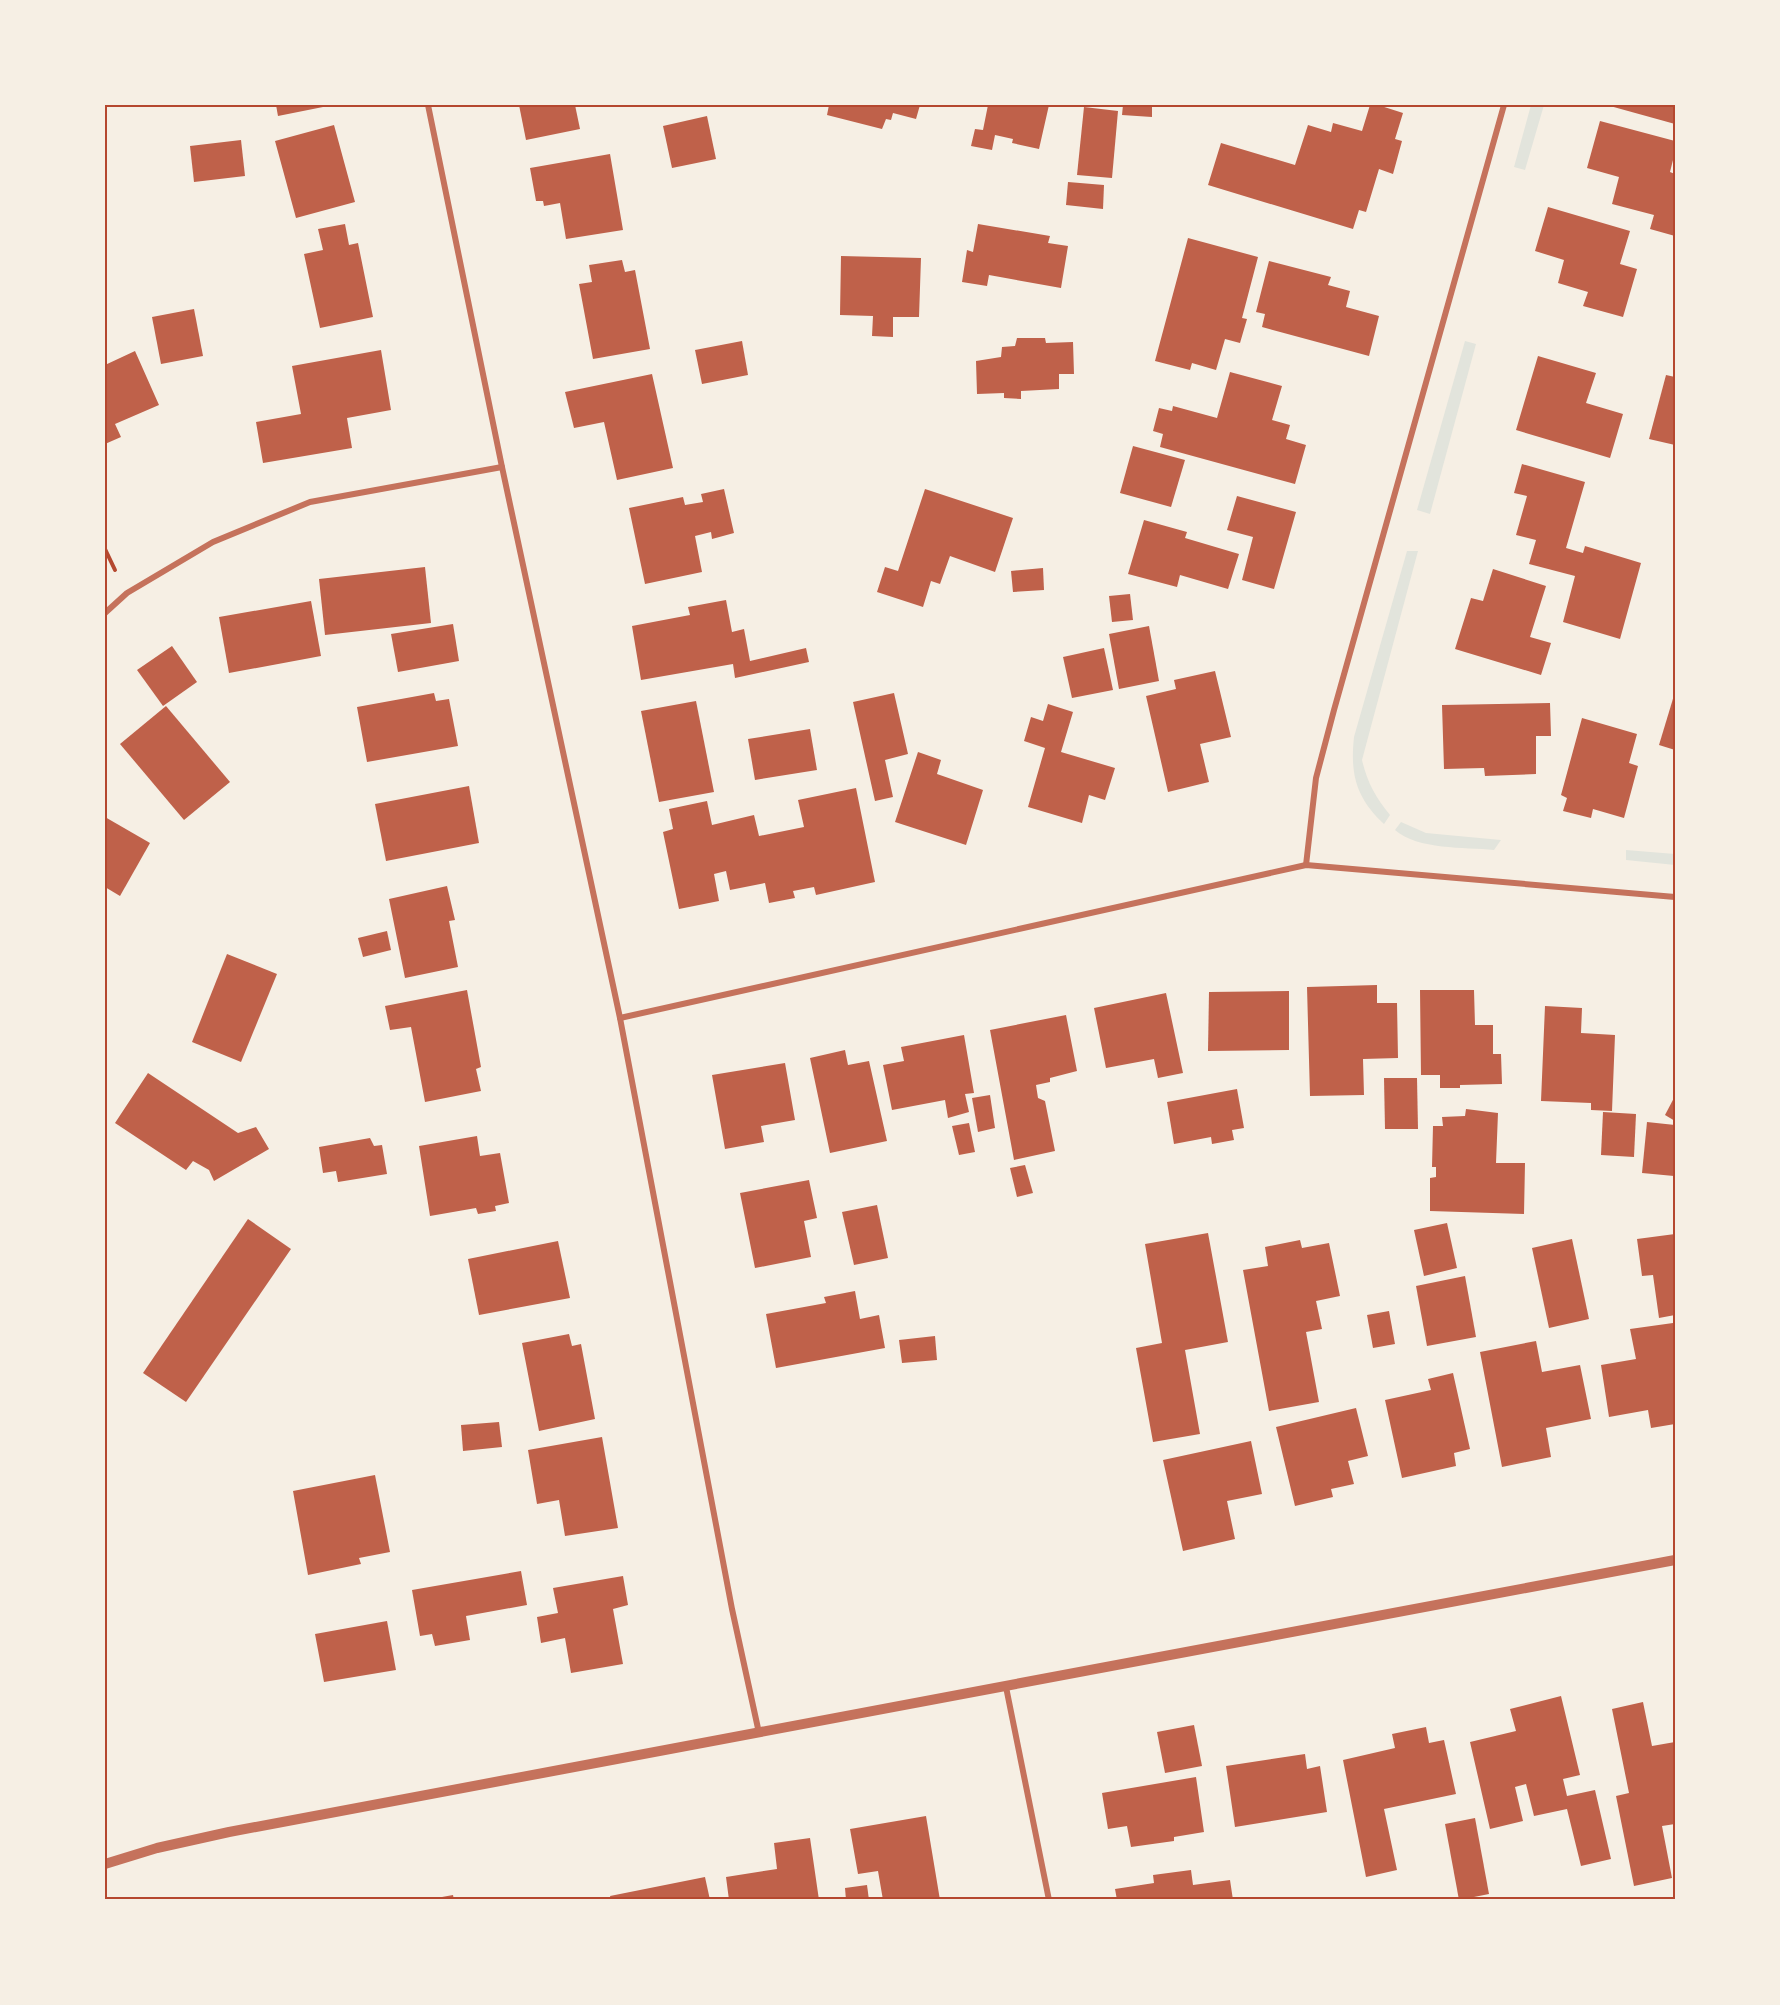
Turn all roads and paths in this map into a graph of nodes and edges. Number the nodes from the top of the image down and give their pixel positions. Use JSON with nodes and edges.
{"nodes":[{"id":1,"x":428,"y":105,"type":"edge"},
{"id":2,"x":1504,"y":105,"type":"edge"},
{"id":3,"x":502,"y":467,"type":"junction"},
{"id":4,"x":105,"y":613,"type":"edge"},
{"id":5,"x":1306,"y":865,"type":"junction"},
{"id":6,"x":1675,"y":897,"type":"edge"},
{"id":7,"x":620,"y":1018,"type":"junction"},
{"id":8,"x":1675,"y":1560,"type":"edge"},
{"id":9,"x":1006,"y":1687,"type":"junction"},
{"id":10,"x":759,"y":1733,"type":"junction"},
{"id":11,"x":105,"y":1864,"type":"edge"},
{"id":12,"x":1049,"y":1900,"type":"edge"}],
"edges":[{"from":1,"to":3,"type":"street"},
{"from":2,"to":5,"type":"street"},
{"from":3,"to":4,"type":"street"},
{"from":3,"to":7,"type":"street"},
{"from":5,"to":6,"type":"street"},
{"from":5,"to":7,"type":"street"},
{"from":7,"to":10,"type":"street"},
{"from":8,"to":9,"type":"street"},
{"from":9,"to":10,"type":"street"},
{"from":9,"to":12,"type":"street"},
{"from":10,"to":11,"type":"street"}]}
